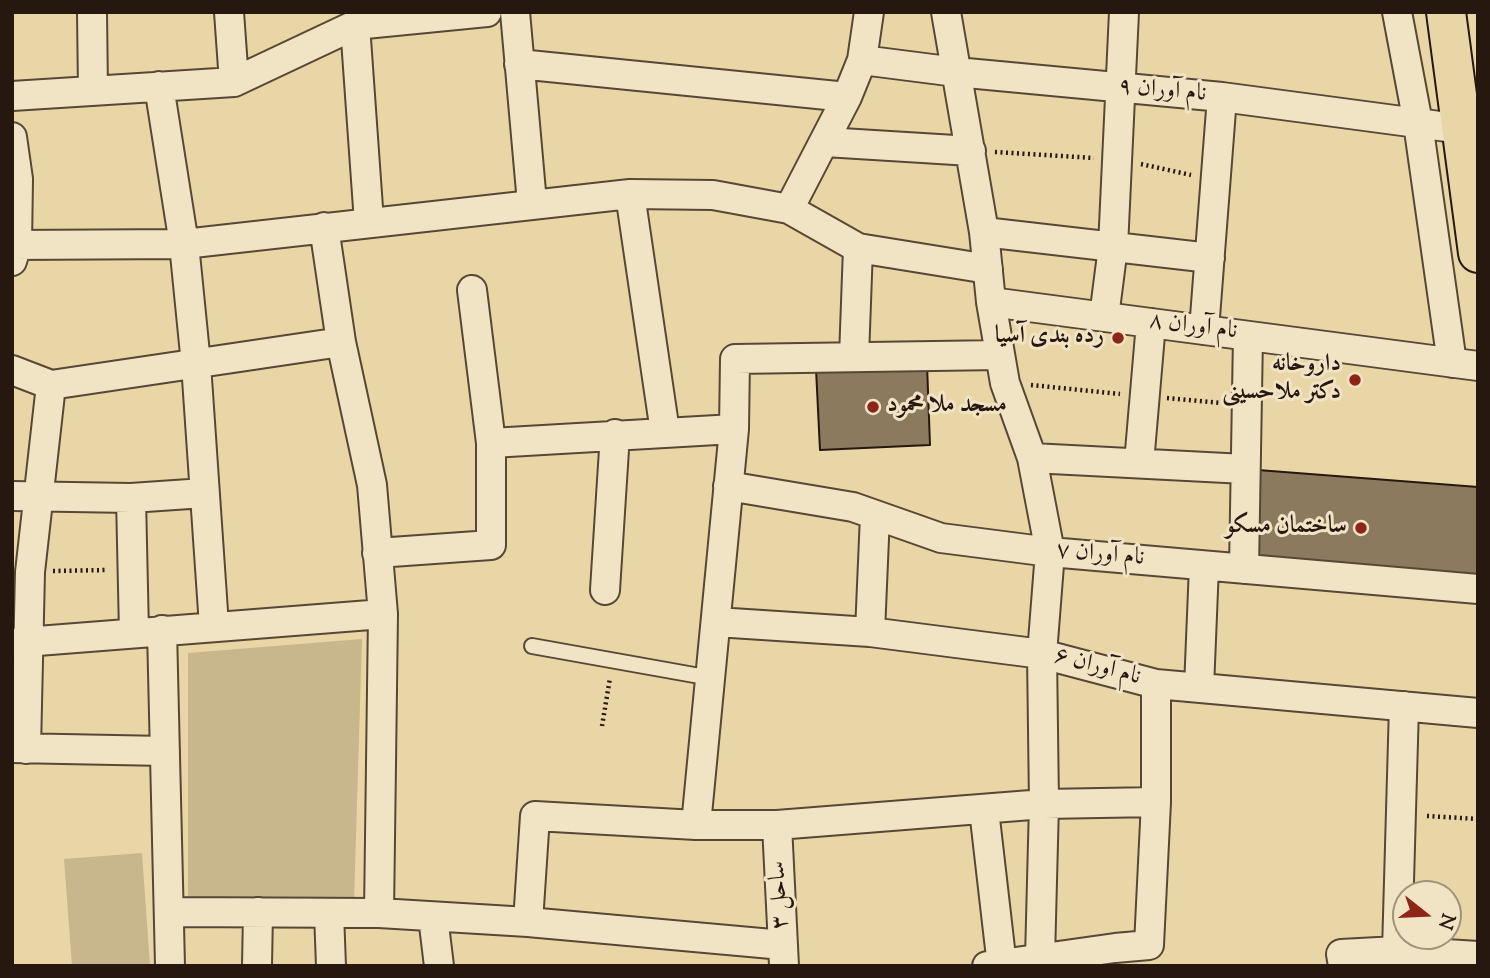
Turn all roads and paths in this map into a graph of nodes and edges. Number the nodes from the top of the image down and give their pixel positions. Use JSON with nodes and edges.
{"nodes":[{"id":1,"x":92,"y":12,"type":"edge"},
{"id":2,"x":229,"y":12,"type":"edge"},
{"id":3,"x":487,"y":12,"type":"edge"},
{"id":4,"x":515,"y":12,"type":"edge"},
{"id":5,"x":869,"y":12,"type":"edge"},
{"id":6,"x":946,"y":12,"type":"edge"},
{"id":7,"x":1124,"y":12,"type":"edge"},
{"id":8,"x":1397,"y":12,"type":"edge"},
{"id":9,"x":1446,"y":12,"type":"edge"},
{"id":10,"x":355,"y":24,"type":"junction"},
{"id":11,"x":862,"y":60,"type":"junction"},
{"id":12,"x":519,"y":64,"type":"junction"},
{"id":13,"x":956,"y":72,"type":"junction"},
{"id":14,"x":234,"y":82,"type":"junction"},
{"id":15,"x":159,"y":86,"type":"junction"},
{"id":16,"x":1121,"y":89,"type":"junction"},
{"id":17,"x":93,"y":91,"type":"junction"},
{"id":18,"x":12,"y":96,"type":"edge"},
{"id":19,"x":847,"y":97,"type":"junction"},
{"id":20,"x":1222,"y":97,"type":"junction"},
{"id":21,"x":1418,"y":123,"type":"junction"},
{"id":22,"x":1462,"y":129,"type":"junction"},
{"id":23,"x":12,"y":137,"type":"edge"},
{"id":24,"x":825,"y":142,"type":"junction"},
{"id":25,"x":971,"y":151,"type":"junction"},
{"id":26,"x":630,"y":194,"type":"junction"},
{"id":27,"x":532,"y":204,"type":"junction"},
{"id":28,"x":789,"y":209,"type":"junction"},
{"id":29,"x":369,"y":222,"type":"junction"},
{"id":30,"x":324,"y":227,"type":"junction"},
{"id":31,"x":984,"y":232,"type":"junction"},
{"id":32,"x":184,"y":244,"type":"junction"},
{"id":33,"x":1113,"y":247,"type":"junction"},
{"id":34,"x":858,"y":248,"type":"junction"},
{"id":35,"x":14,"y":250,"type":"edge"},
{"id":36,"x":1478,"y":253,"type":"edge"},
{"id":37,"x":1210,"y":258,"type":"junction"},
{"id":38,"x":988,"y":269,"type":"junction"},
{"id":39,"x":472,"y":290,"type":"dead end"},
{"id":40,"x":991,"y":302,"type":"junction"},
{"id":41,"x":1104,"y":317,"type":"junction"},
{"id":42,"x":1151,"y":323,"type":"junction"},
{"id":43,"x":1204,"y":330,"type":"junction"},
{"id":44,"x":1248,"y":336,"type":"junction"},
{"id":45,"x":341,"y":342,"type":"junction"},
{"id":46,"x":1000,"y":355,"type":"junction"},
{"id":47,"x":854,"y":357,"type":"junction"},
{"id":48,"x":196,"y":364,"type":"junction"},
{"id":49,"x":1465,"y":365,"type":"edge"},
{"id":50,"x":12,"y":370,"type":"edge"},
{"id":51,"x":51,"y":385,"type":"junction"},
{"id":52,"x":734,"y":429,"type":"junction"},
{"id":53,"x":665,"y":432,"type":"junction"},
{"id":54,"x":615,"y":434,"type":"junction"},
{"id":55,"x":491,"y":443,"type":"junction"},
{"id":56,"x":1031,"y":458,"type":"junction"},
{"id":57,"x":1139,"y":463,"type":"junction"},
{"id":58,"x":1245,"y":469,"type":"junction"},
{"id":59,"x":728,"y":486,"type":"junction"},
{"id":60,"x":204,"y":493,"type":"junction"},
{"id":61,"x":24,"y":497,"type":"edge"},
{"id":62,"x":131,"y":498,"type":"junction"},
{"id":63,"x":875,"y":515,"type":"junction"},
{"id":64,"x":1050,"y":552,"type":"junction"},
{"id":65,"x":377,"y":553,"type":"junction"},
{"id":66,"x":1204,"y":566,"type":"junction"},
{"id":67,"x":1244,"y":569,"type":"junction"},
{"id":68,"x":133,"y":570,"type":"junction"},
{"id":69,"x":30,"y":572,"type":"junction"},
{"id":70,"x":1478,"y":589,"type":"edge"},
{"id":71,"x":606,"y":590,"type":"dead end"},
{"id":72,"x":383,"y":614,"type":"junction"},
{"id":73,"x":716,"y":622,"type":"junction"},
{"id":74,"x":214,"y":626,"type":"junction"},
{"id":75,"x":162,"y":630,"type":"junction"},
{"id":76,"x":870,"y":632,"type":"junction"},
{"id":77,"x":134,"y":633,"type":"junction"},
{"id":78,"x":20,"y":643,"type":"edge"},
{"id":79,"x":532,"y":646,"type":"dead end"},
{"id":80,"x":1042,"y":654,"type":"junction"},
{"id":81,"x":612,"y":660,"type":"junction"},
{"id":82,"x":711,"y":678,"type":"junction"},
{"id":83,"x":1156,"y":684,"type":"junction"},
{"id":84,"x":1199,"y":688,"type":"junction"},
{"id":85,"x":1404,"y":706,"type":"junction"},
{"id":86,"x":1478,"y":713,"type":"edge"},
{"id":87,"x":602,"y":726,"type":"dead end"},
{"id":88,"x":19,"y":748,"type":"edge"},
{"id":89,"x":165,"y":751,"type":"junction"},
{"id":90,"x":1156,"y":802,"type":"junction"},
{"id":91,"x":1044,"y":804,"type":"junction"},
{"id":92,"x":984,"y":810,"type":"junction"},
{"id":93,"x":1402,"y":815,"type":"junction"},
{"id":94,"x":1478,"y":819,"type":"edge"},
{"id":95,"x":696,"y":825,"type":"junction"},
{"id":96,"x":777,"y":825,"type":"junction"},
{"id":97,"x":169,"y":912,"type":"junction"},
{"id":98,"x":258,"y":912,"type":"junction"},
{"id":99,"x":329,"y":913,"type":"junction"},
{"id":100,"x":379,"y":913,"type":"junction"},
{"id":101,"x":433,"y":917,"type":"junction"},
{"id":102,"x":528,"y":922,"type":"junction"},
{"id":103,"x":1397,"y":951,"type":"junction"},
{"id":104,"x":784,"y":955,"type":"edge"},
{"id":105,"x":1115,"y":957,"type":"edge"},
{"id":106,"x":1478,"y":957,"type":"edge"},
{"id":107,"x":1040,"y":958,"type":"junction"},
{"id":108,"x":997,"y":965,"type":"edge"},
{"id":109,"x":170,"y":966,"type":"edge"},
{"id":110,"x":257,"y":966,"type":"edge"},
{"id":111,"x":331,"y":966,"type":"edge"},
{"id":112,"x":439,"y":966,"type":"edge"},
{"id":113,"x":1343,"y":966,"type":"edge"}],
"edges":[{"from":1,"to":17,"type":"street"},
{"from":2,"to":14,"type":"street"},
{"from":3,"to":10,"type":"street"},
{"from":4,"to":12,"type":"street"},
{"from":5,"to":11,"type":"street"},
{"from":6,"to":13,"type":"street"},
{"from":7,"to":16,"type":"street"},
{"from":8,"to":21,"type":"street"},
{"from":9,"to":22,"type":"highway"},
{"from":10,"to":14,"type":"street"},
{"from":10,"to":29,"type":"street"},
{"from":11,"to":13,"type":"street","name":"نام آوران ۹"},
{"from":11,"to":19,"type":"street"},
{"from":12,"to":19,"type":"street"},
{"from":12,"to":27,"type":"street"},
{"from":13,"to":16,"type":"street","name":"نام آوران ۹"},
{"from":13,"to":25,"type":"street"},
{"from":14,"to":15,"type":"street"},
{"from":15,"to":17,"type":"street"},
{"from":15,"to":32,"type":"street"},
{"from":16,"to":20,"type":"street","name":"نام آوران ۹"},
{"from":16,"to":33,"type":"street"},
{"from":17,"to":18,"type":"street"},
{"from":19,"to":24,"type":"street"},
{"from":20,"to":21,"type":"street","name":"نام آوران ۹"},
{"from":20,"to":37,"type":"street"},
{"from":21,"to":22,"type":"street","name":"نام آوران ۹"},
{"from":21,"to":49,"type":"street"},
{"from":22,"to":36,"type":"highway"},
{"from":23,"to":35,"type":"street"},
{"from":24,"to":25,"type":"street"},
{"from":24,"to":28,"type":"street"},
{"from":25,"to":31,"type":"street"},
{"from":26,"to":27,"type":"street"},
{"from":26,"to":28,"type":"street"},
{"from":26,"to":53,"type":"street"},
{"from":27,"to":29,"type":"street"},
{"from":28,"to":34,"type":"street"},
{"from":29,"to":30,"type":"street"},
{"from":30,"to":32,"type":"street"},
{"from":30,"to":45,"type":"street"},
{"from":31,"to":33,"type":"street"},
{"from":31,"to":38,"type":"street"},
{"from":32,"to":35,"type":"street"},
{"from":32,"to":48,"type":"street"},
{"from":33,"to":37,"type":"street"},
{"from":33,"to":41,"type":"street"},
{"from":34,"to":38,"type":"street"},
{"from":34,"to":47,"type":"street"},
{"from":37,"to":43,"type":"street"},
{"from":38,"to":40,"type":"street"},
{"from":39,"to":55,"type":"street"},
{"from":40,"to":41,"type":"street","name":"نام آوران ۸"},
{"from":40,"to":46,"type":"street"},
{"from":41,"to":42,"type":"street","name":"نام آوران ۸"},
{"from":42,"to":43,"type":"street","name":"نام آوران ۸"},
{"from":42,"to":57,"type":"street"},
{"from":43,"to":44,"type":"street","name":"نام آوران ۸"},
{"from":44,"to":49,"type":"street","name":"نام آوران ۸"},
{"from":44,"to":58,"type":"street"},
{"from":45,"to":48,"type":"street"},
{"from":45,"to":65,"type":"street"},
{"from":46,"to":47,"type":"street"},
{"from":46,"to":56,"type":"street"},
{"from":47,"to":52,"type":"street"},
{"from":48,"to":51,"type":"street"},
{"from":48,"to":60,"type":"street"},
{"from":50,"to":51,"type":"street"},
{"from":51,"to":61,"type":"street"},
{"from":52,"to":53,"type":"street"},
{"from":52,"to":59,"type":"street"},
{"from":53,"to":54,"type":"street"},
{"from":54,"to":55,"type":"street"},
{"from":54,"to":71,"type":"street"},
{"from":55,"to":65,"type":"street"},
{"from":56,"to":57,"type":"street"},
{"from":56,"to":64,"type":"street"},
{"from":57,"to":58,"type":"street"},
{"from":58,"to":67,"type":"street"},
{"from":59,"to":63,"type":"street","name":"نام آوران ۷"},
{"from":59,"to":73,"type":"street"},
{"from":60,"to":62,"type":"street"},
{"from":60,"to":74,"type":"street"},
{"from":61,"to":62,"type":"street"},
{"from":61,"to":69,"type":"street"},
{"from":62,"to":68,"type":"street"},
{"from":63,"to":64,"type":"street","name":"نام آوران ۷"},
{"from":63,"to":76,"type":"street"},
{"from":64,"to":66,"type":"street","name":"نام آوران ۷"},
{"from":64,"to":80,"type":"street"},
{"from":65,"to":72,"type":"street"},
{"from":66,"to":67,"type":"street","name":"نام آوران ۷"},
{"from":66,"to":84,"type":"street"},
{"from":67,"to":70,"type":"street","name":"نام آوران ۷"},
{"from":68,"to":69,"type":"path"},
{"from":68,"to":77,"type":"street"},
{"from":69,"to":78,"type":"street"},
{"from":72,"to":74,"type":"street"},
{"from":72,"to":100,"type":"street"},
{"from":73,"to":76,"type":"street","name":"نام آوران ۶"},
{"from":73,"to":82,"type":"street"},
{"from":74,"to":75,"type":"street"},
{"from":75,"to":77,"type":"street"},
{"from":75,"to":89,"type":"street"},
{"from":76,"to":80,"type":"street","name":"نام آوران ۶"},
{"from":77,"to":78,"type":"street"},
{"from":78,"to":88,"type":"street"},
{"from":79,"to":81,"type":"lane"},
{"from":80,"to":83,"type":"street","name":"نام آوران ۶"},
{"from":80,"to":91,"type":"street"},
{"from":81,"to":82,"type":"lane"},
{"from":81,"to":87,"type":"path"},
{"from":82,"to":95,"type":"street"},
{"from":83,"to":84,"type":"street","name":"نام آوران ۶"},
{"from":83,"to":90,"type":"street"},
{"from":84,"to":85,"type":"street","name":"نام آوران ۶"},
{"from":85,"to":86,"type":"street","name":"نام آوران ۶"},
{"from":85,"to":93,"type":"street"},
{"from":88,"to":89,"type":"street"},
{"from":89,"to":97,"type":"street"},
{"from":90,"to":91,"type":"street"},
{"from":90,"to":105,"type":"street"},
{"from":91,"to":92,"type":"street"},
{"from":91,"to":107,"type":"street"},
{"from":92,"to":96,"type":"street"},
{"from":92,"to":108,"type":"street"},
{"from":93,"to":94,"type":"path"},
{"from":93,"to":103,"type":"street"},
{"from":95,"to":96,"type":"street"},
{"from":95,"to":102,"type":"street"},
{"from":96,"to":104,"type":"street","name":"ساحل ۳"},
{"from":97,"to":98,"type":"street"},
{"from":97,"to":109,"type":"street"},
{"from":98,"to":99,"type":"street"},
{"from":98,"to":110,"type":"street"},
{"from":99,"to":100,"type":"street"},
{"from":99,"to":111,"type":"street"},
{"from":100,"to":101,"type":"street"},
{"from":101,"to":102,"type":"street"},
{"from":101,"to":112,"type":"street"},
{"from":102,"to":104,"type":"street"},
{"from":103,"to":106,"type":"street"},
{"from":103,"to":113,"type":"street"},
{"from":105,"to":107,"type":"street"},
{"from":107,"to":108,"type":"street"}]}
